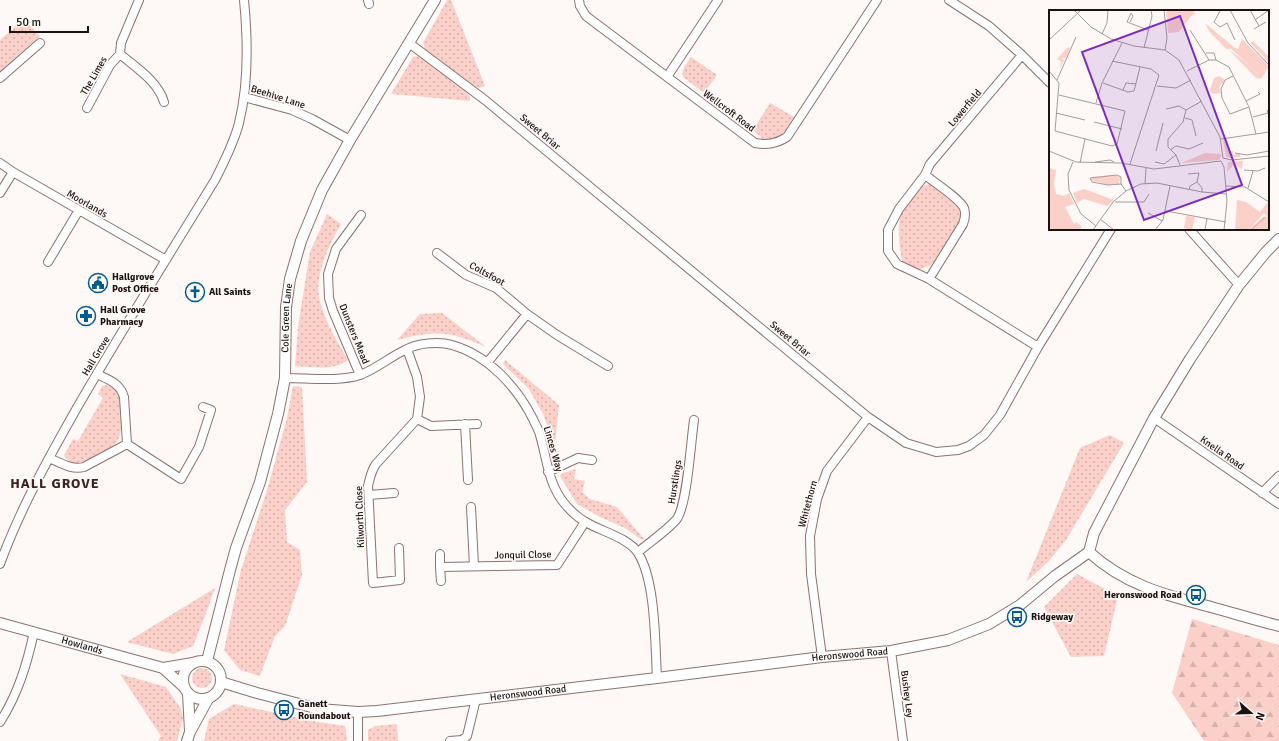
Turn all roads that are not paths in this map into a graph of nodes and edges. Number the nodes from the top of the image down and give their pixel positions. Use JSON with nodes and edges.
{"nodes":[{"id":1,"x":139,"y":0,"type":"edge"},
{"id":2,"x":244,"y":0,"type":"edge"},
{"id":3,"x":435,"y":0,"type":"edge"},
{"id":4,"x":579,"y":0,"type":"edge"},
{"id":5,"x":718,"y":0,"type":"edge"},
{"id":6,"x":877,"y":0,"type":"edge"},
{"id":7,"x":949,"y":0,"type":"edge"},
{"id":8,"x":40,"y":43,"type":"dead end"},
{"id":9,"x":409,"y":43,"type":"junction"},
{"id":10,"x":120,"y":54,"type":"junction"},
{"id":11,"x":1022,"y":55,"type":"junction"},
{"id":12,"x":667,"y":77,"type":"junction"},
{"id":13,"x":0,"y":78,"type":"edge"},
{"id":14,"x":1049,"y":82,"type":"edge"},
{"id":15,"x":244,"y":97,"type":"junction"},
{"id":16,"x":164,"y":102,"type":"dead end"},
{"id":17,"x":87,"y":108,"type":"dead end"},
{"id":18,"x":350,"y":140,"type":"junction"},
{"id":19,"x":0,"y":163,"type":"edge"},
{"id":20,"x":13,"y":172,"type":"junction"},
{"id":21,"x":925,"y":175,"type":"junction"},
{"id":22,"x":0,"y":194,"type":"edge"},
{"id":23,"x":79,"y":210,"type":"junction"},
{"id":24,"x":361,"y":215,"type":"dead end"},
{"id":25,"x":1110,"y":230,"type":"edge"},
{"id":26,"x":1190,"y":230,"type":"edge"},
{"id":27,"x":1279,"y":239,"type":"edge"},
{"id":28,"x":437,"y":253,"type":"dead end"},
{"id":29,"x":166,"y":260,"type":"junction"},
{"id":30,"x":48,"y":262,"type":"dead end"},
{"id":31,"x":929,"y":279,"type":"junction"},
{"id":32,"x":1239,"y":285,"type":"junction"},
{"id":33,"x":527,"y":314,"type":"junction"},
{"id":34,"x":1038,"y":347,"type":"junction"},
{"id":35,"x":406,"y":349,"type":"junction"},
{"id":36,"x":487,"y":363,"type":"junction"},
{"id":37,"x":608,"y":366,"type":"dead end"},
{"id":38,"x":97,"y":374,"type":"junction"},
{"id":39,"x":360,"y":375,"type":"junction"},
{"id":40,"x":285,"y":378,"type":"junction"},
{"id":41,"x":203,"y":407,"type":"dead end"},
{"id":42,"x":868,"y":417,"type":"junction"},
{"id":43,"x":1154,"y":418,"type":"junction"},
{"id":44,"x":417,"y":419,"type":"junction"},
{"id":45,"x":694,"y":420,"type":"dead end"},
{"id":46,"x":465,"y":424,"type":"junction"},
{"id":47,"x":477,"y":424,"type":"dead end"},
{"id":48,"x":127,"y":444,"type":"junction"},
{"id":49,"x":49,"y":458,"type":"junction"},
{"id":50,"x":592,"y":460,"type":"dead end"},
{"id":51,"x":548,"y":472,"type":"junction"},
{"id":52,"x":1279,"y":476,"type":"edge"},
{"id":53,"x":468,"y":480,"type":"dead end"},
{"id":54,"x":394,"y":493,"type":"dead end"},
{"id":55,"x":1262,"y":493,"type":"junction"},
{"id":56,"x":369,"y":496,"type":"junction"},
{"id":57,"x":1279,"y":504,"type":"edge"},
{"id":58,"x":471,"y":507,"type":"dead end"},
{"id":59,"x":585,"y":522,"type":"junction"},
{"id":60,"x":399,"y":548,"type":"dead end"},
{"id":61,"x":638,"y":552,"type":"junction"},
{"id":62,"x":1089,"y":552,"type":"junction"},
{"id":63,"x":440,"y":554,"type":"dead end"},
{"id":64,"x":0,"y":564,"type":"edge"},
{"id":65,"x":474,"y":566,"type":"junction"},
{"id":66,"x":440,"y":567,"type":"junction"},
{"id":67,"x":441,"y":581,"type":"dead end"},
{"id":68,"x":0,"y":623,"type":"edge"},
{"id":69,"x":1279,"y":626,"type":"edge"},
{"id":70,"x":34,"y":632,"type":"junction"},
{"id":71,"x":891,"y":650,"type":"junction"},
{"id":72,"x":822,"y":657,"type":"junction"},
{"id":73,"x":207,"y":661,"type":"junction"},
{"id":74,"x":192,"y":663,"type":"junction"},
{"id":75,"x":164,"y":668,"type":"junction"},
{"id":76,"x":657,"y":678,"type":"junction"},
{"id":77,"x":221,"y":682,"type":"junction"},
{"id":78,"x":186,"y":690,"type":"junction"},
{"id":79,"x":476,"y":698,"type":"junction"},
{"id":80,"x":208,"y":699,"type":"junction"},
{"id":81,"x":358,"y":712,"type":"junction"},
{"id":82,"x":0,"y":722,"type":"edge"},
{"id":83,"x":188,"y":737,"type":"edge"},
{"id":84,"x":358,"y":741,"type":"edge"},
{"id":85,"x":450,"y":741,"type":"edge"},
{"id":86,"x":903,"y":741,"type":"edge"}],
"edges":[{"from":1,"to":10,"type":"street","name":"The Limes"},
{"from":2,"to":15,"type":"street","name":"Beehive Lane"},
{"from":3,"to":9,"type":"street","name":"Cole Green Lane"},
{"from":4,"to":12,"type":"street","name":"Wellcroft Road"},
{"from":5,"to":12,"type":"street"},
{"from":6,"to":12,"type":"street","name":"Wellcroft Road"},
{"from":7,"to":11,"type":"street"},
{"from":8,"to":13,"type":"street"},
{"from":9,"to":18,"type":"street","name":"Cole Green Lane"},
{"from":9,"to":42,"type":"street","name":"Sweet Briar"},
{"from":10,"to":16,"type":"street","name":"The Limes"},
{"from":10,"to":17,"type":"street","name":"The Limes"},
{"from":11,"to":14,"type":"street"},
{"from":11,"to":21,"type":"street","name":"Lowerfield"},
{"from":15,"to":18,"type":"street","name":"Beehive Lane"},
{"from":15,"to":29,"type":"street","name":"Hall Grove"},
{"from":18,"to":40,"type":"street","name":"Cole Green Lane"},
{"from":19,"to":20,"type":"street","name":"Moorlands"},
{"from":20,"to":22,"type":"street"},
{"from":20,"to":23,"type":"street","name":"Moorlands"},
{"from":21,"to":31,"type":"street"},
{"from":21,"to":31,"type":"street","name":"Lowerfield"},
{"from":23,"to":29,"type":"street","name":"Moorlands"},
{"from":23,"to":30,"type":"street"},
{"from":24,"to":39,"type":"street","name":"Dunsters Mead"},
{"from":25,"to":34,"type":"street","name":"Sweet Briar"},
{"from":26,"to":32,"type":"street"},
{"from":27,"to":32,"type":"street"},
{"from":28,"to":33,"type":"street","name":"Coltsfoot"},
{"from":29,"to":38,"type":"street","name":"Hall Grove"},
{"from":31,"to":34,"type":"street","name":"Lowerfield"},
{"from":32,"to":43,"type":"street"},
{"from":33,"to":36,"type":"street"},
{"from":33,"to":37,"type":"street","name":"Coltsfoot"},
{"from":34,"to":42,"type":"street","name":"Sweet Briar"},
{"from":35,"to":36,"type":"street","name":"Linces Way"},
{"from":35,"to":39,"type":"street","name":"Linces Way"},
{"from":35,"to":44,"type":"street"},
{"from":36,"to":51,"type":"street","name":"Linces Way"},
{"from":38,"to":48,"type":"street"},
{"from":38,"to":49,"type":"street","name":"Hall Grove"},
{"from":39,"to":40,"type":"street","name":"Linces Way"},
{"from":40,"to":73,"type":"street","name":"Cole Green Lane"},
{"from":41,"to":48,"type":"street"},
{"from":42,"to":72,"type":"street","name":"Whitethorn"},
{"from":43,"to":55,"type":"street","name":"Knella Road"},
{"from":43,"to":62,"type":"street"},
{"from":44,"to":46,"type":"street"},
{"from":44,"to":56,"type":"street","name":"Kilworth Close"},
{"from":45,"to":61,"type":"street","name":"Hurstlings"},
{"from":46,"to":47,"type":"street"},
{"from":46,"to":53,"type":"street"},
{"from":48,"to":49,"type":"street"},
{"from":49,"to":64,"type":"street","name":"Hall Grove"},
{"from":50,"to":51,"type":"street"},
{"from":51,"to":59,"type":"street","name":"Linces Way"},
{"from":52,"to":55,"type":"street"},
{"from":54,"to":56,"type":"street"},
{"from":55,"to":57,"type":"street","name":"Knella Road"},
{"from":56,"to":60,"type":"street","name":"Kilworth Close"},
{"from":58,"to":65,"type":"street"},
{"from":59,"to":61,"type":"street","name":"Linces Way"},
{"from":59,"to":65,"type":"street","name":"Jonquil Close"},
{"from":61,"to":76,"type":"street"},
{"from":62,"to":69,"type":"street"},
{"from":62,"to":71,"type":"street","name":"Heronswood Road"},
{"from":63,"to":66,"type":"street"},
{"from":65,"to":66,"type":"street","name":"Jonquil Close"},
{"from":66,"to":67,"type":"street"},
{"from":68,"to":70,"type":"street","name":"Howlands"},
{"from":70,"to":75,"type":"street","name":"Howlands"},
{"from":70,"to":82,"type":"street"},
{"from":71,"to":72,"type":"street","name":"Heronswood Road"},
{"from":71,"to":86,"type":"street","name":"Bushey Ley"},
{"from":72,"to":76,"type":"street","name":"Heronswood Road"},
{"from":73,"to":74,"type":"street"},
{"from":73,"to":77,"type":"street"},
{"from":74,"to":75,"type":"street","name":"Howlands"},
{"from":74,"to":78,"type":"street"},
{"from":75,"to":78,"type":"street","name":"Howlands"},
{"from":76,"to":79,"type":"street","name":"Heronswood Road"},
{"from":77,"to":80,"type":"street"},
{"from":77,"to":81,"type":"street","name":"Heronswood Road"},
{"from":78,"to":80,"type":"street"},
{"from":78,"to":83,"type":"street"},
{"from":79,"to":81,"type":"street","name":"Heronswood Road"},
{"from":79,"to":85,"type":"street"},
{"from":80,"to":83,"type":"street"},
{"from":81,"to":84,"type":"street"}]}
